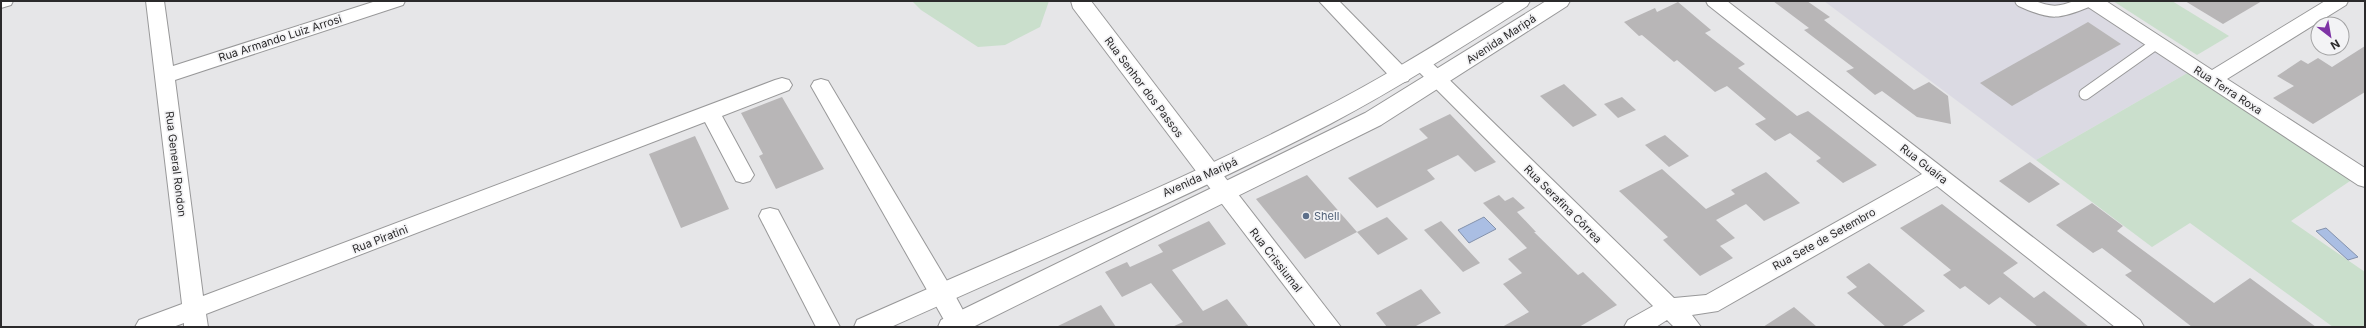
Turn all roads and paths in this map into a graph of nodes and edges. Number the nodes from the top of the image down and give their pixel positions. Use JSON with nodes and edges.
{"nodes":[{"id":1,"x":4,"y":1,"type":"edge"},
{"id":2,"x":155,"y":1,"type":"edge"},
{"id":3,"x":396,"y":1,"type":"edge"},
{"id":4,"x":1081,"y":1,"type":"edge"},
{"id":5,"x":1328,"y":1,"type":"edge"},
{"id":6,"x":1520,"y":1,"type":"edge"},
{"id":7,"x":1560,"y":1,"type":"edge"},
{"id":8,"x":1715,"y":1,"type":"edge"},
{"id":9,"x":2021,"y":1,"type":"edge"},
{"id":10,"x":2089,"y":1,"type":"edge"},
{"id":11,"x":2092,"y":1,"type":"edge"},
{"id":12,"x":2339,"y":1,"type":"edge"},
{"id":13,"x":1,"y":2,"type":"edge"},
{"id":14,"x":2156,"y":43,"type":"junction"},
{"id":15,"x":1429,"y":59,"type":"junction"},
{"id":16,"x":1446,"y":75,"type":"junction"},
{"id":17,"x":165,"y":76,"type":"junction"},
{"id":18,"x":1401,"y":76,"type":"junction"},
{"id":19,"x":2212,"y":79,"type":"junction"},
{"id":20,"x":782,"y":85,"type":"dead end"},
{"id":21,"x":821,"y":86,"type":"dead end"},
{"id":22,"x":1417,"y":92,"type":"junction"},
{"id":23,"x":2085,"y":94,"type":"dead end"},
{"id":24,"x":710,"y":113,"type":"junction"},
{"id":25,"x":1210,"y":173,"type":"junction"},
{"id":26,"x":743,"y":175,"type":"dead end"},
{"id":27,"x":1938,"y":175,"type":"junction"},
{"id":28,"x":2365,"y":179,"type":"edge"},
{"id":29,"x":1245,"y":183,"type":"junction"},
{"id":30,"x":1224,"y":193,"type":"junction"},
{"id":31,"x":1204,"y":203,"type":"junction"},
{"id":32,"x":770,"y":216,"type":"dead end"},
{"id":33,"x":942,"y":293,"type":"junction"},
{"id":34,"x":1710,"y":304,"type":"junction"},
{"id":35,"x":1669,"y":308,"type":"junction"},
{"id":36,"x":195,"y":318,"type":"edge"},
{"id":37,"x":957,"y":324,"type":"edge"},
{"id":38,"x":148,"y":327,"type":"edge"},
{"id":39,"x":828,"y":327,"type":"edge"},
{"id":40,"x":866,"y":327,"type":"edge"},
{"id":41,"x":1329,"y":327,"type":"edge"},
{"id":42,"x":1636,"y":327,"type":"edge"},
{"id":43,"x":1689,"y":327,"type":"edge"},
{"id":44,"x":1697,"y":327,"type":"edge"},
{"id":45,"x":2132,"y":327,"type":"edge"}],
"edges":[{"from":1,"to":13,"type":"street"},
{"from":2,"to":17,"type":"street","name":"Rua General Rondon"},
{"from":3,"to":17,"type":"street","name":"Rua Armando Luiz Arrosi"},
{"from":4,"to":25,"type":"main road","name":"Rua Senhor dos Passos"},
{"from":5,"to":18,"type":"street"},
{"from":6,"to":15,"type":"main road","name":"Avenida Maripá"},
{"from":7,"to":16,"type":"main road","name":"Avenida Maripá"},
{"from":8,"to":27,"type":"street","name":"Rua Guaíra"},
{"from":9,"to":10,"type":"lane"},
{"from":11,"to":14,"type":"street","name":"Rua Terra Roxa"},
{"from":12,"to":19,"type":"street"},
{"from":14,"to":19,"type":"street","name":"Rua Terra Roxa"},
{"from":14,"to":23,"type":"lane"},
{"from":15,"to":16,"type":"main road"},
{"from":15,"to":18,"type":"main road","name":"Avenida Maripá"},
{"from":16,"to":22,"type":"main road","name":"Avenida Maripá"},
{"from":16,"to":35,"type":"street","name":"Rua Serafina Côrrea"},
{"from":17,"to":36,"type":"street","name":"Rua General Rondon"},
{"from":18,"to":22,"type":"main road"},
{"from":18,"to":25,"type":"main road","name":"Avenida Maripá"},
{"from":19,"to":28,"type":"street","name":"Rua Terra Roxa"},
{"from":20,"to":24,"type":"street","name":"Rua Piratini"},
{"from":21,"to":33,"type":"street"},
{"from":22,"to":29,"type":"main road","name":"Avenida Maripá"},
{"from":24,"to":26,"type":"street"},
{"from":24,"to":36,"type":"street","name":"Rua Piratini"},
{"from":25,"to":29,"type":"main road"},
{"from":25,"to":30,"type":"street","name":"Rua Crissiumal"},
{"from":25,"to":31,"type":"main road"},
{"from":25,"to":33,"type":"main road","name":"Avenida Maripá"},
{"from":27,"to":34,"type":"street","name":"Rua Sete de Setembro"},
{"from":27,"to":45,"type":"street","name":"Rua Guaíra"},
{"from":29,"to":30,"type":"main road","name":"Avenida Maripá"},
{"from":30,"to":31,"type":"main road","name":"Avenida Maripá"},
{"from":30,"to":41,"type":"street","name":"Rua Crissiumal"},
{"from":31,"to":37,"type":"main road","name":"Avenida Maripá"},
{"from":32,"to":39,"type":"street"},
{"from":33,"to":37,"type":"main road"},
{"from":33,"to":37,"type":"main road"},
{"from":33,"to":40,"type":"main road","name":"Avenida Maripá"},
{"from":34,"to":35,"type":"street","name":"Rua Sete de Setembro"},
{"from":34,"to":44,"type":"street"},
{"from":35,"to":42,"type":"street","name":"Rua Sete de Setembro"},
{"from":35,"to":43,"type":"street","name":"Rua Serafina Côrrea"},
{"from":36,"to":38,"type":"street","name":"Rua Piratini"}]}
